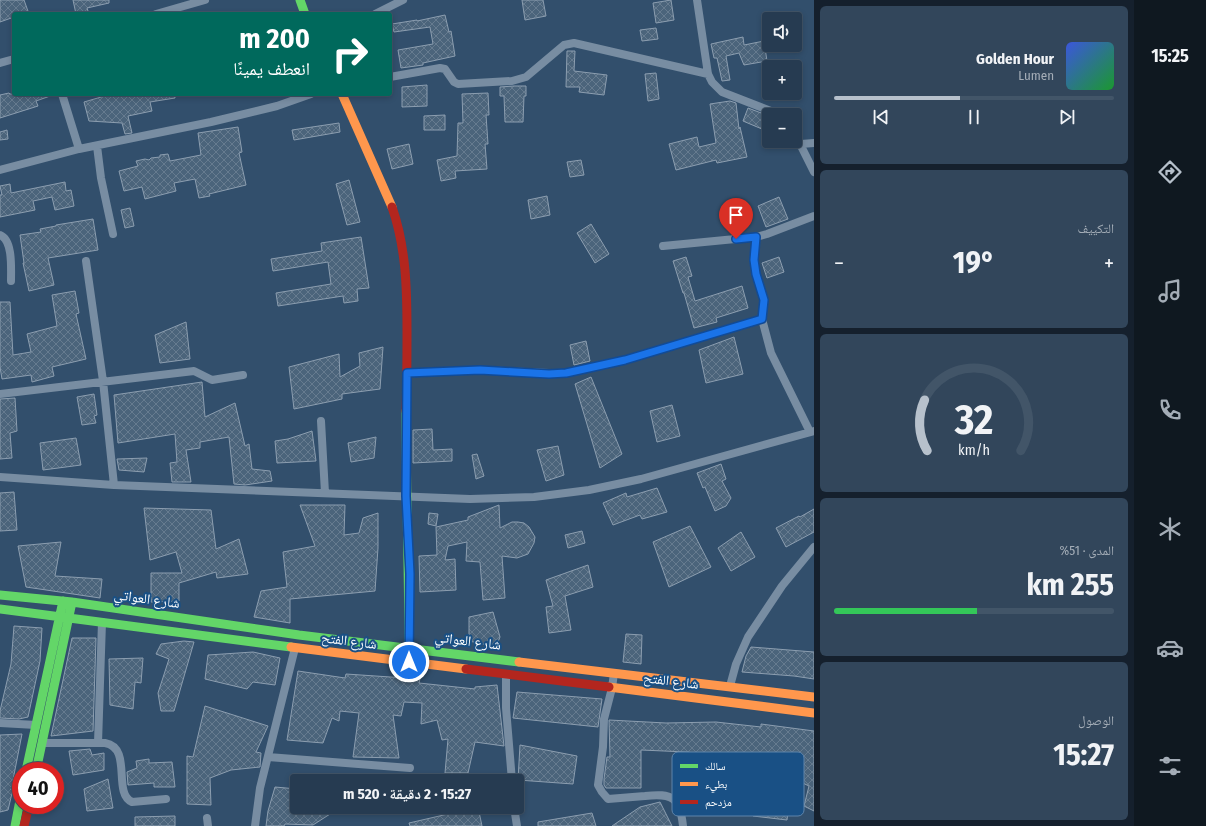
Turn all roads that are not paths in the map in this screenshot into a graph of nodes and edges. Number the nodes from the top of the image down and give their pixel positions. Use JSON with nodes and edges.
{"nodes":[{"id":1,"x":205,"y":0,"type":"edge"},
{"id":2,"x":300,"y":0,"type":"edge"},
{"id":3,"x":403,"y":0,"type":"edge"},
{"id":4,"x":697,"y":0,"type":"edge"},
{"id":5,"x":163,"y":12,"type":"edge"},
{"id":6,"x":304,"y":12,"type":"edge"},
{"id":7,"x":379,"y":12,"type":"edge"},
{"id":8,"x":12,"y":60,"type":"edge"},
{"id":9,"x":0,"y":63,"type":"edge"},
{"id":10,"x":708,"y":74,"type":"junction"},
{"id":11,"x":392,"y":77,"type":"edge"},
{"id":12,"x":63,"y":96,"type":"edge"},
{"id":13,"x":305,"y":96,"type":"edge"},
{"id":14,"x":343,"y":96,"type":"edge"},
{"id":15,"x":765,"y":108,"type":"edge"},
{"id":16,"x":814,"y":143,"type":"edge"},
{"id":17,"x":802,"y":144,"type":"edge"},
{"id":18,"x":97,"y":146,"type":"junction"},
{"id":19,"x":802,"y":146,"type":"edge"},
{"id":20,"x":79,"y":149,"type":"junction"},
{"id":21,"x":0,"y":170,"type":"edge"},
{"id":22,"x":814,"y":172,"type":"edge"},
{"id":23,"x":814,"y":216,"type":"edge"},
{"id":24,"x":113,"y":234,"type":"dead end"},
{"id":25,"x":0,"y":235,"type":"edge"},
{"id":26,"x":756,"y":237,"type":"junction"},
{"id":27,"x":663,"y":246,"type":"dead end"},
{"id":28,"x":86,"y":261,"type":"dead end"},
{"id":29,"x":12,"y":281,"type":"dead end"},
{"id":30,"x":762,"y":319,"type":"junction"},
{"id":31,"x":407,"y":373,"type":"junction"},
{"id":32,"x":243,"y":375,"type":"dead end"},
{"id":33,"x":103,"y":381,"type":"junction"},
{"id":34,"x":0,"y":394,"type":"edge"},
{"id":35,"x":321,"y":420,"type":"dead end"},
{"id":36,"x":812,"y":432,"type":"edge"},
{"id":37,"x":0,"y":477,"type":"edge"},
{"id":38,"x":114,"y":485,"type":"junction"},
{"id":39,"x":325,"y":493,"type":"junction"},
{"id":40,"x":406,"y":496,"type":"junction"},
{"id":41,"x":814,"y":547,"type":"edge"},
{"id":42,"x":0,"y":595,"type":"edge"},
{"id":43,"x":67,"y":601,"type":"junction"},
{"id":44,"x":0,"y":609,"type":"edge"},
{"id":45,"x":64,"y":617,"type":"junction"},
{"id":46,"x":102,"y":622,"type":"junction"},
{"id":47,"x":295,"y":648,"type":"junction"},
{"id":48,"x":409,"y":648,"type":"junction"},
{"id":49,"x":409,"y":662,"type":"junction"},
{"id":50,"x":614,"y":673,"type":"junction"},
{"id":51,"x":506,"y":674,"type":"junction"},
{"id":52,"x":730,"y":686,"type":"junction"},
{"id":53,"x":612,"y":688,"type":"junction"},
{"id":54,"x":814,"y":697,"type":"edge"},
{"id":55,"x":814,"y":713,"type":"edge"},
{"id":56,"x":0,"y":723,"type":"edge"},
{"id":57,"x":36,"y":725,"type":"junction"},
{"id":58,"x":42,"y":743,"type":"junction"},
{"id":59,"x":98,"y":743,"type":"junction"},
{"id":60,"x":268,"y":757,"type":"junction"},
{"id":61,"x":28,"y":762,"type":"edge"},
{"id":62,"x":38,"y":762,"type":"edge"},
{"id":63,"x":410,"y":768,"type":"dead end"},
{"id":64,"x":511,"y":774,"type":"edge"},
{"id":65,"x":672,"y":798,"type":"edge"},
{"id":66,"x":166,"y":799,"type":"dead end"},
{"id":67,"x":17,"y":814,"type":"edge"},
{"id":68,"x":27,"y":814,"type":"edge"},
{"id":69,"x":515,"y":814,"type":"edge"},
{"id":70,"x":682,"y":816,"type":"edge"},
{"id":71,"x":15,"y":826,"type":"edge"},
{"id":72,"x":24,"y":826,"type":"edge"},
{"id":73,"x":255,"y":826,"type":"edge"},
{"id":74,"x":518,"y":826,"type":"edge"},
{"id":75,"x":683,"y":826,"type":"edge"}],
"edges":[{"from":1,"to":5,"type":"street"},
{"from":2,"to":6,"type":"main road"},
{"from":3,"to":7,"type":"street"},
{"from":4,"to":10,"type":"street"},
{"from":8,"to":9,"type":"street"},
{"from":10,"to":11,"type":"street"},
{"from":10,"to":15,"type":"street"},
{"from":12,"to":20,"type":"street"},
{"from":13,"to":18,"type":"street"},
{"from":14,"to":31,"type":"main road"},
{"from":16,"to":17,"type":"street"},
{"from":18,"to":20,"type":"street"},
{"from":18,"to":24,"type":"street"},
{"from":19,"to":22,"type":"street"},
{"from":20,"to":21,"type":"street"},
{"from":23,"to":26,"type":"street"},
{"from":25,"to":29,"type":"street"},
{"from":26,"to":27,"type":"street"},
{"from":26,"to":30,"type":"street"},
{"from":28,"to":33,"type":"street"},
{"from":30,"to":31,"type":"street"},
{"from":30,"to":36,"type":"street"},
{"from":31,"to":40,"type":"main road"},
{"from":32,"to":33,"type":"street"},
{"from":33,"to":34,"type":"street"},
{"from":33,"to":38,"type":"street"},
{"from":35,"to":39,"type":"street"},
{"from":36,"to":40,"type":"street"},
{"from":37,"to":38,"type":"street"},
{"from":38,"to":39,"type":"street"},
{"from":39,"to":40,"type":"street"},
{"from":40,"to":48,"type":"main road"},
{"from":41,"to":52,"type":"street"},
{"from":42,"to":43,"type":"main road","name":"شارع العواتي"},
{"from":43,"to":45,"type":"main road"},
{"from":43,"to":48,"type":"main road","name":"شارع العواتي"},
{"from":44,"to":45,"type":"main road","name":"شارع الفتح"},
{"from":45,"to":46,"type":"main road","name":"شارع الفتح"},
{"from":45,"to":57,"type":"main road"},
{"from":45,"to":58,"type":"main road"},
{"from":46,"to":47,"type":"main road","name":"شارع الفتح"},
{"from":46,"to":59,"type":"street"},
{"from":47,"to":49,"type":"main road","name":"شارع الفتح"},
{"from":47,"to":60,"type":"street"},
{"from":48,"to":49,"type":"main road"},
{"from":48,"to":50,"type":"main road","name":"شارع العواتي"},
{"from":49,"to":51,"type":"main road","name":"شارع الفتح"},
{"from":50,"to":52,"type":"main road","name":"شارع العواتي"},
{"from":50,"to":53,"type":"street"},
{"from":51,"to":53,"type":"main road","name":"شارع الفتح"},
{"from":51,"to":64,"type":"street"},
{"from":52,"to":54,"type":"main road","name":"شارع العواتي"},
{"from":53,"to":55,"type":"main road","name":"شارع الفتح"},
{"from":53,"to":65,"type":"street"},
{"from":56,"to":57,"type":"street"},
{"from":57,"to":61,"type":"main road"},
{"from":58,"to":59,"type":"street"},
{"from":58,"to":62,"type":"main road"},
{"from":59,"to":66,"type":"street"},
{"from":60,"to":63,"type":"street"},
{"from":60,"to":73,"type":"street"},
{"from":67,"to":71,"type":"main road"},
{"from":68,"to":72,"type":"main road"},
{"from":69,"to":74,"type":"street"},
{"from":70,"to":75,"type":"street"}]}
